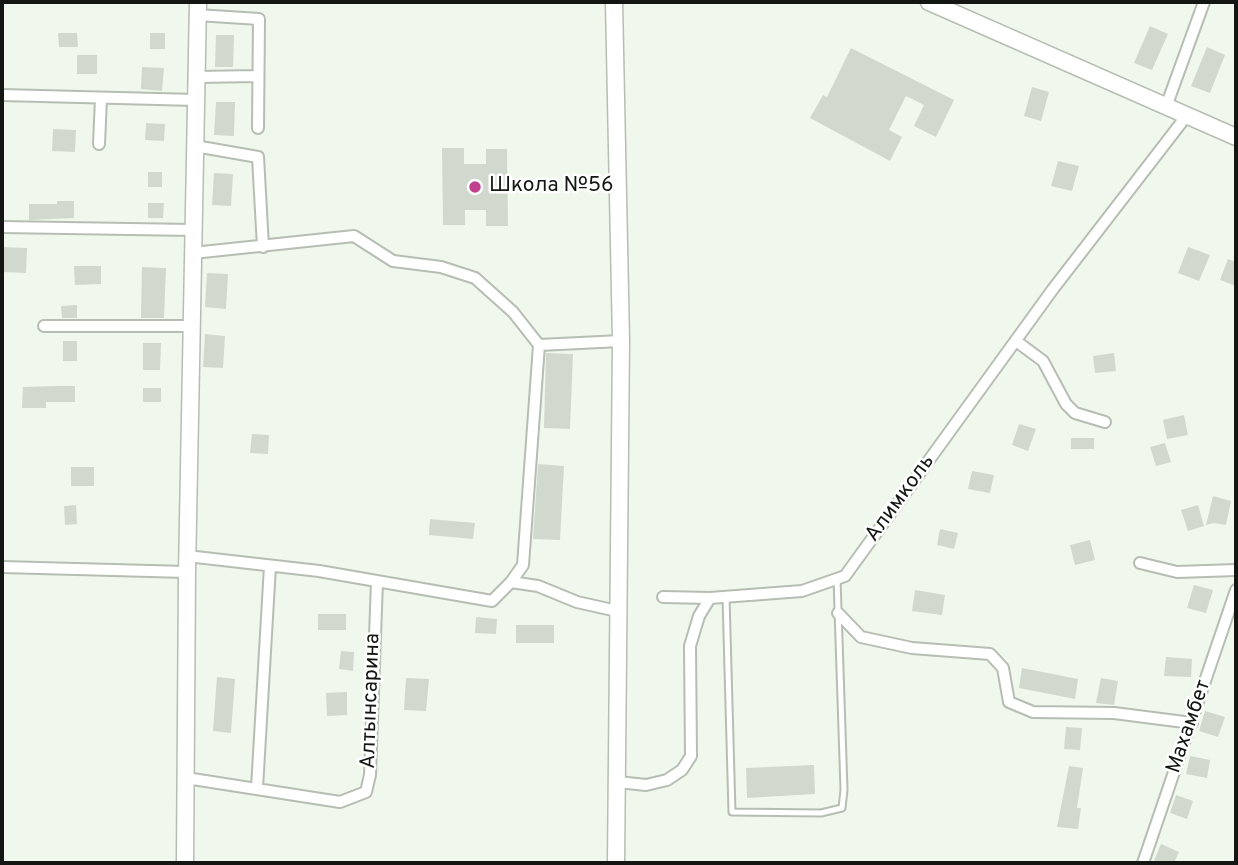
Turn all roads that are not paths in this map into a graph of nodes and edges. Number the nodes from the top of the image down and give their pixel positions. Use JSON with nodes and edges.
{"nodes":[{"id":1,"x":614,"y":2,"type":"edge"},
{"id":2,"x":929,"y":2,"type":"edge"},
{"id":3,"x":1204,"y":2,"type":"edge"},
{"id":4,"x":197,"y":9,"type":"edge"},
{"id":5,"x":258,"y":76,"type":"junction"},
{"id":6,"x":196,"y":77,"type":"junction"},
{"id":7,"x":2,"y":95,"type":"edge"},
{"id":8,"x":101,"y":98,"type":"junction"},
{"id":9,"x":196,"y":100,"type":"junction"},
{"id":10,"x":1167,"y":104,"type":"junction"},
{"id":11,"x":1188,"y":114,"type":"junction"},
{"id":12,"x":257,"y":128,"type":"dead end"},
{"id":13,"x":1236,"y":136,"type":"edge"},
{"id":14,"x":99,"y":144,"type":"dead end"},
{"id":15,"x":195,"y":146,"type":"junction"},
{"id":16,"x":2,"y":227,"type":"edge"},
{"id":17,"x":193,"y":230,"type":"junction"},
{"id":18,"x":263,"y":247,"type":"junction"},
{"id":19,"x":193,"y":253,"type":"junction"},
{"id":20,"x":191,"y":326,"type":"junction"},
{"id":21,"x":44,"y":327,"type":"dead end"},
{"id":22,"x":621,"y":341,"type":"junction"},
{"id":23,"x":1016,"y":341,"type":"junction"},
{"id":24,"x":539,"y":345,"type":"junction"},
{"id":25,"x":1104,"y":422,"type":"dead end"},
{"id":26,"x":187,"y":556,"type":"junction"},
{"id":27,"x":1140,"y":563,"type":"dead end"},
{"id":28,"x":270,"y":566,"type":"junction"},
{"id":29,"x":2,"y":567,"type":"edge"},
{"id":30,"x":1236,"y":570,"type":"edge"},
{"id":31,"x":187,"y":572,"type":"junction"},
{"id":32,"x":837,"y":579,"type":"junction"},
{"id":33,"x":377,"y":581,"type":"junction"},
{"id":34,"x":512,"y":582,"type":"junction"},
{"id":35,"x":1236,"y":590,"type":"edge"},
{"id":36,"x":726,"y":596,"type":"junction"},
{"id":37,"x":663,"y":597,"type":"dead end"},
{"id":38,"x":710,"y":598,"type":"junction"},
{"id":39,"x":617,"y":611,"type":"junction"},
{"id":40,"x":838,"y":613,"type":"junction"},
{"id":41,"x":1192,"y":723,"type":"junction"},
{"id":42,"x":186,"y":778,"type":"junction"},
{"id":43,"x":618,"y":782,"type":"junction"},
{"id":44,"x":257,"y":788,"type":"junction"},
{"id":45,"x":186,"y":863,"type":"edge"},
{"id":46,"x":616,"y":863,"type":"edge"},
{"id":47,"x":1143,"y":863,"type":"edge"}],
"edges":[{"from":1,"to":22,"type":"street"},
{"from":2,"to":10,"type":"street"},
{"from":3,"to":10,"type":"street"},
{"from":4,"to":5,"type":"street"},
{"from":4,"to":6,"type":"street"},
{"from":5,"to":6,"type":"street"},
{"from":5,"to":12,"type":"street"},
{"from":6,"to":9,"type":"street"},
{"from":7,"to":8,"type":"street"},
{"from":8,"to":9,"type":"street"},
{"from":8,"to":14,"type":"street"},
{"from":9,"to":15,"type":"street"},
{"from":10,"to":11,"type":"street"},
{"from":11,"to":13,"type":"street"},
{"from":11,"to":23,"type":"street","name":"Алимколь"},
{"from":15,"to":17,"type":"street"},
{"from":15,"to":18,"type":"street"},
{"from":16,"to":17,"type":"street"},
{"from":17,"to":19,"type":"street"},
{"from":18,"to":19,"type":"street"},
{"from":18,"to":24,"type":"street"},
{"from":19,"to":20,"type":"street"},
{"from":20,"to":21,"type":"street"},
{"from":20,"to":26,"type":"street"},
{"from":22,"to":24,"type":"street"},
{"from":22,"to":39,"type":"street"},
{"from":23,"to":25,"type":"street"},
{"from":23,"to":32,"type":"street","name":"Алимколь"},
{"from":24,"to":34,"type":"street"},
{"from":26,"to":28,"type":"street"},
{"from":26,"to":31,"type":"street"},
{"from":27,"to":30,"type":"street"},
{"from":28,"to":33,"type":"street"},
{"from":28,"to":44,"type":"street"},
{"from":29,"to":31,"type":"street"},
{"from":31,"to":42,"type":"street"},
{"from":32,"to":36,"type":"street","name":"Алимколь"},
{"from":32,"to":40,"type":"lane"},
{"from":33,"to":34,"type":"street"},
{"from":33,"to":44,"type":"street","name":"Алтынсарина"},
{"from":34,"to":39,"type":"street"},
{"from":35,"to":41,"type":"street","name":"Махамбет"},
{"from":36,"to":38,"type":"street","name":"Алимколь"},
{"from":36,"to":40,"type":"lane"},
{"from":37,"to":38,"type":"street","name":"Алимколь"},
{"from":38,"to":43,"type":"street"},
{"from":39,"to":43,"type":"street"},
{"from":40,"to":41,"type":"street"},
{"from":41,"to":47,"type":"street","name":"Махамбет"},
{"from":42,"to":44,"type":"street","name":"Алтынсарина"},
{"from":42,"to":45,"type":"street"},
{"from":43,"to":46,"type":"street"}]}
